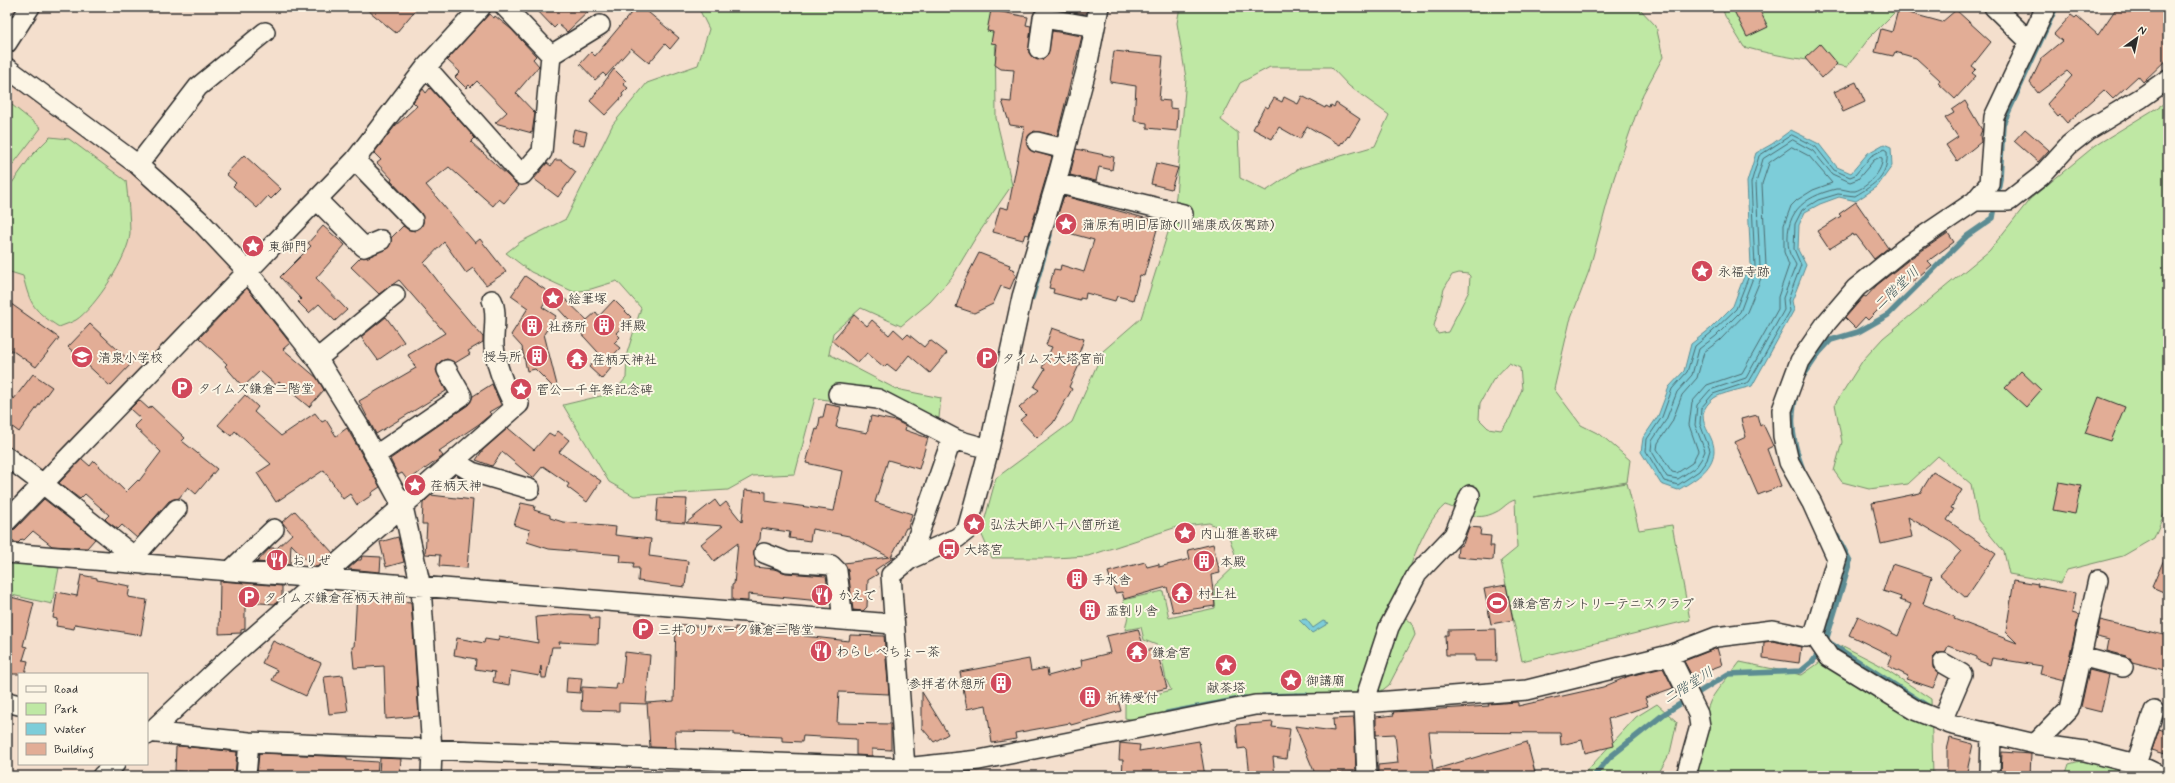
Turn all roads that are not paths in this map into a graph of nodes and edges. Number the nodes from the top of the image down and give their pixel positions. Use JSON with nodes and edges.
{"nodes":[{"id":1,"x":30,"y":7,"type":"edge"},
{"id":2,"x":481,"y":7,"type":"edge"},
{"id":3,"x":505,"y":7,"type":"edge"},
{"id":4,"x":1099,"y":7,"type":"edge"},
{"id":5,"x":1994,"y":7,"type":"edge"},
{"id":6,"x":2046,"y":7,"type":"edge"},
{"id":7,"x":600,"y":25,"type":"dead end"},
{"id":8,"x":1095,"y":27,"type":"junction"},
{"id":9,"x":265,"y":32,"type":"dead end"},
{"id":10,"x":2028,"y":40,"type":"junction"},
{"id":11,"x":7,"y":43,"type":"edge"},
{"id":12,"x":1039,"y":49,"type":"dead end"},
{"id":13,"x":551,"y":55,"type":"junction"},
{"id":14,"x":426,"y":67,"type":"junction"},
{"id":15,"x":7,"y":68,"type":"edge"},
{"id":16,"x":2168,"y":79,"type":"edge"},
{"id":17,"x":1037,"y":142,"type":"dead end"},
{"id":18,"x":1065,"y":150,"type":"junction"},
{"id":19,"x":354,"y":160,"type":"junction"},
{"id":20,"x":138,"y":165,"type":"junction"},
{"id":21,"x":1056,"y":183,"type":"junction"},
{"id":22,"x":317,"y":200,"type":"junction"},
{"id":23,"x":1975,"y":201,"type":"junction"},
{"id":24,"x":1183,"y":214,"type":"dead end"},
{"id":25,"x":413,"y":220,"type":"dead end"},
{"id":26,"x":381,"y":240,"type":"dead end"},
{"id":27,"x":248,"y":272,"type":"junction"},
{"id":28,"x":395,"y":295,"type":"dead end"},
{"id":29,"x":492,"y":300,"type":"dead end"},
{"id":30,"x":316,"y":359,"type":"junction"},
{"id":31,"x":447,"y":370,"type":"dead end"},
{"id":32,"x":838,"y":394,"type":"dead end"},
{"id":33,"x":957,"y":440,"type":"junction"},
{"id":34,"x":989,"y":449,"type":"junction"},
{"id":35,"x":376,"y":455,"type":"junction"},
{"id":36,"x":7,"y":457,"type":"edge"},
{"id":37,"x":454,"y":461,"type":"junction"},
{"id":38,"x":44,"y":484,"type":"junction"},
{"id":39,"x":530,"y":489,"type":"dead end"},
{"id":40,"x":1470,"y":495,"type":"dead end"},
{"id":41,"x":403,"y":507,"type":"junction"},
{"id":42,"x":178,"y":510,"type":"dead end"},
{"id":43,"x":7,"y":521,"type":"edge"},
{"id":44,"x":274,"y":529,"type":"dead end"},
{"id":45,"x":7,"y":553,"type":"edge"},
{"id":46,"x":764,"y":553,"type":"dead end"},
{"id":47,"x":910,"y":559,"type":"junction"},
{"id":48,"x":140,"y":561,"type":"junction"},
{"id":49,"x":230,"y":571,"type":"junction"},
{"id":50,"x":321,"y":578,"type":"junction"},
{"id":51,"x":2098,"y":580,"type":"dead end"},
{"id":52,"x":420,"y":587,"type":"junction"},
{"id":53,"x":843,"y":620,"type":"junction"},
{"id":54,"x":893,"y":624,"type":"junction"},
{"id":55,"x":1814,"y":635,"type":"junction"},
{"id":56,"x":1669,"y":655,"type":"junction"},
{"id":57,"x":2081,"y":656,"type":"junction"},
{"id":58,"x":1943,"y":663,"type":"dead end"},
{"id":59,"x":2123,"y":667,"type":"dead end"},
{"id":60,"x":7,"y":702,"type":"edge"},
{"id":61,"x":1364,"y":702,"type":"junction"},
{"id":62,"x":18,"y":705,"type":"edge"},
{"id":63,"x":2154,"y":711,"type":"dead end"},
{"id":64,"x":1942,"y":721,"type":"junction"},
{"id":65,"x":148,"y":733,"type":"edge"},
{"id":66,"x":1991,"y":733,"type":"junction"},
{"id":67,"x":249,"y":742,"type":"junction"},
{"id":68,"x":2035,"y":744,"type":"junction"},
{"id":69,"x":432,"y":750,"type":"junction"},
{"id":70,"x":2136,"y":764,"type":"junction"},
{"id":71,"x":114,"y":765,"type":"edge"},
{"id":72,"x":905,"y":768,"type":"junction"},
{"id":73,"x":982,"y":768,"type":"edge"},
{"id":74,"x":102,"y":776,"type":"edge"},
{"id":75,"x":246,"y":776,"type":"edge"},
{"id":76,"x":430,"y":776,"type":"edge"},
{"id":77,"x":1367,"y":776,"type":"edge"},
{"id":78,"x":1686,"y":776,"type":"edge"},
{"id":79,"x":1990,"y":776,"type":"edge"},
{"id":80,"x":2161,"y":776,"type":"edge"}],
"edges":[{"from":1,"to":11,"type":"street"},
{"from":2,"to":14,"type":"street"},
{"from":3,"to":13,"type":"street"},
{"from":4,"to":8,"type":"street"},
{"from":5,"to":10,"type":"street"},
{"from":6,"to":10,"type":"street"},
{"from":7,"to":13,"type":"street"},
{"from":8,"to":12,"type":"street"},
{"from":8,"to":18,"type":"street"},
{"from":9,"to":20,"type":"street"},
{"from":10,"to":23,"type":"street"},
{"from":13,"to":14,"type":"street"},
{"from":14,"to":19,"type":"street"},
{"from":15,"to":20,"type":"street"},
{"from":16,"to":23,"type":"street"},
{"from":17,"to":18,"type":"street"},
{"from":18,"to":21,"type":"street"},
{"from":19,"to":22,"type":"street"},
{"from":19,"to":25,"type":"street"},
{"from":20,"to":27,"type":"street"},
{"from":21,"to":24,"type":"street"},
{"from":21,"to":34,"type":"street"},
{"from":22,"to":26,"type":"street"},
{"from":22,"to":27,"type":"street"},
{"from":23,"to":55,"type":"street"},
{"from":27,"to":30,"type":"street"},
{"from":27,"to":38,"type":"street"},
{"from":28,"to":30,"type":"street"},
{"from":29,"to":37,"type":"street"},
{"from":30,"to":35,"type":"street"},
{"from":31,"to":35,"type":"street"},
{"from":32,"to":33,"type":"street"},
{"from":33,"to":34,"type":"street"},
{"from":33,"to":47,"type":"street"},
{"from":34,"to":47,"type":"street"},
{"from":35,"to":41,"type":"street"},
{"from":36,"to":38,"type":"street"},
{"from":37,"to":39,"type":"street"},
{"from":37,"to":41,"type":"street"},
{"from":38,"to":43,"type":"street"},
{"from":38,"to":48,"type":"street"},
{"from":40,"to":61,"type":"street"},
{"from":41,"to":50,"type":"street"},
{"from":41,"to":52,"type":"street"},
{"from":42,"to":48,"type":"street"},
{"from":44,"to":49,"type":"street"},
{"from":45,"to":48,"type":"street"},
{"from":46,"to":53,"type":"street"},
{"from":47,"to":54,"type":"street"},
{"from":48,"to":49,"type":"street"},
{"from":49,"to":50,"type":"street"},
{"from":50,"to":52,"type":"street"},
{"from":50,"to":65,"type":"street"},
{"from":51,"to":57,"type":"street"},
{"from":52,"to":53,"type":"street"},
{"from":52,"to":69,"type":"street"},
{"from":53,"to":54,"type":"street"},
{"from":54,"to":72,"type":"street"},
{"from":55,"to":56,"type":"street"},
{"from":55,"to":64,"type":"street"},
{"from":56,"to":61,"type":"street"},
{"from":56,"to":78,"type":"street"},
{"from":57,"to":59,"type":"street"},
{"from":57,"to":68,"type":"street"},
{"from":58,"to":64,"type":"street"},
{"from":60,"to":62,"type":"street"},
{"from":61,"to":73,"type":"street"},
{"from":61,"to":77,"type":"street"},
{"from":63,"to":70,"type":"street"},
{"from":64,"to":66,"type":"street"},
{"from":65,"to":67,"type":"street"},
{"from":66,"to":68,"type":"street"},
{"from":66,"to":79,"type":"street"},
{"from":67,"to":69,"type":"street"},
{"from":67,"to":75,"type":"street"},
{"from":68,"to":70,"type":"street"},
{"from":69,"to":72,"type":"street"},
{"from":69,"to":76,"type":"street"},
{"from":70,"to":80,"type":"street"},
{"from":71,"to":74,"type":"street"},
{"from":72,"to":73,"type":"street"}]}
